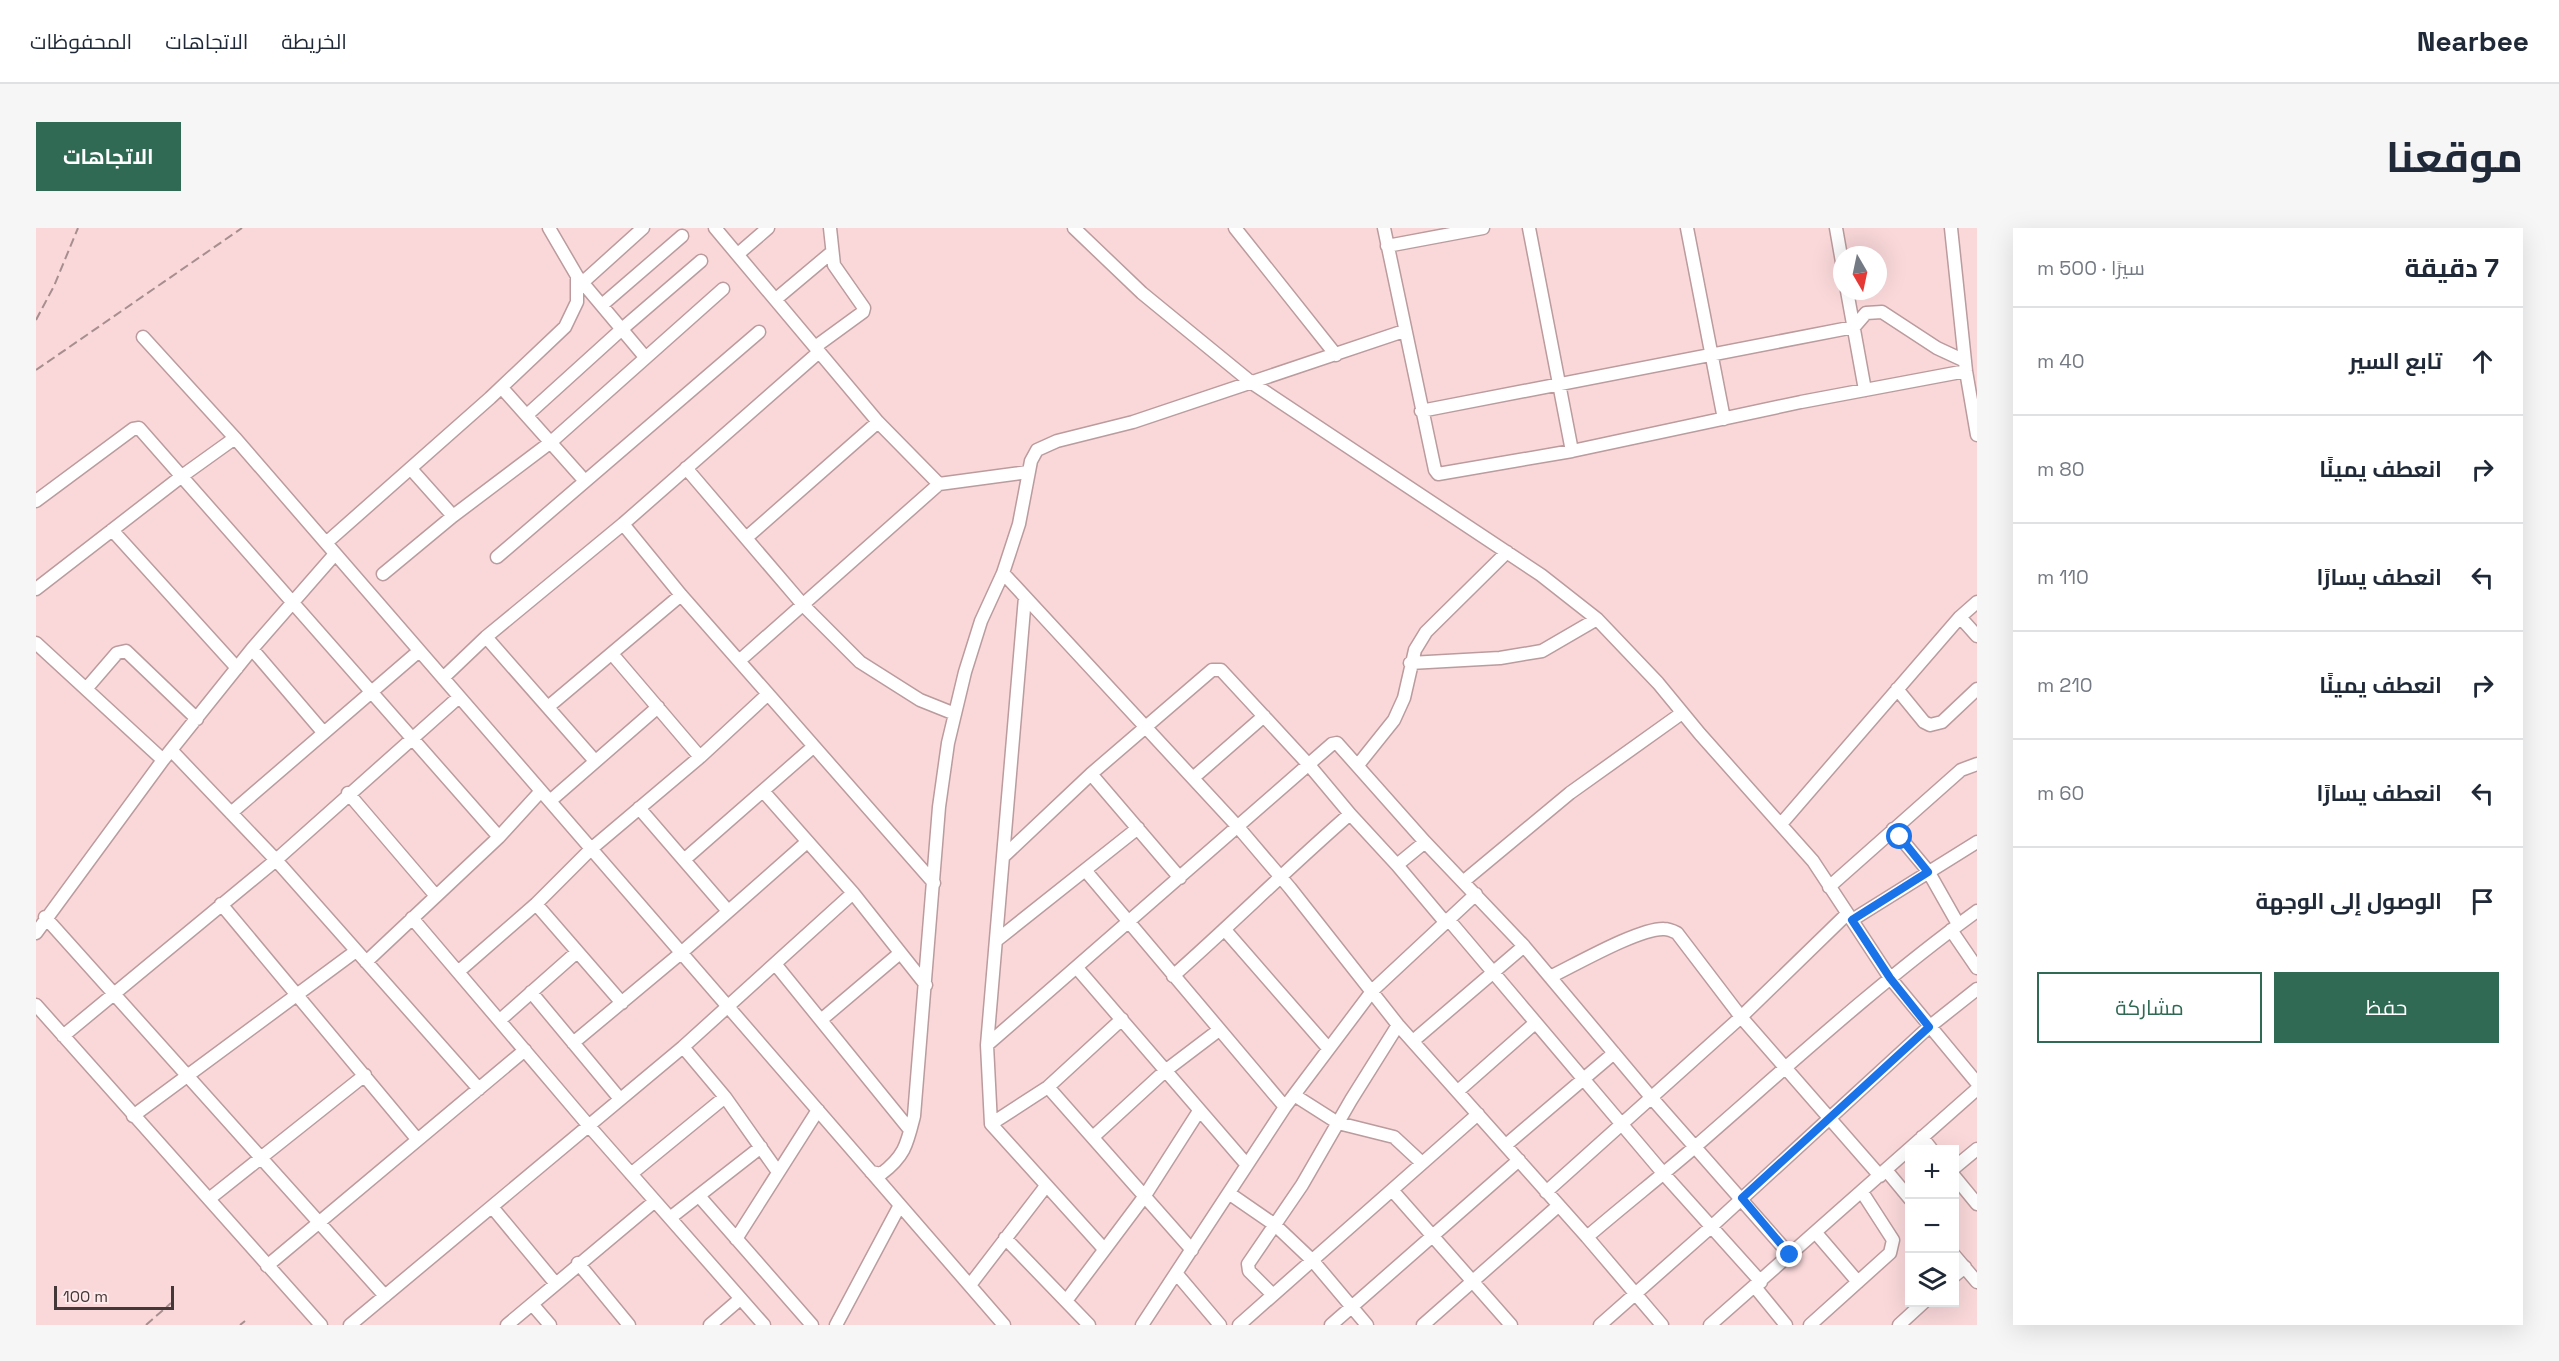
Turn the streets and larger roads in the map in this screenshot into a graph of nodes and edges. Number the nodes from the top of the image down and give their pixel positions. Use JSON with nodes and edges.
{"nodes":[{"id":1,"x":549,"y":228,"type":"edge"},
{"id":2,"x":643,"y":228,"type":"edge"},
{"id":3,"x":715,"y":228,"type":"edge"},
{"id":4,"x":768,"y":228,"type":"edge"},
{"id":5,"x":830,"y":228,"type":"edge"},
{"id":6,"x":1074,"y":228,"type":"edge"},
{"id":7,"x":1235,"y":228,"type":"edge"},
{"id":8,"x":1384,"y":228,"type":"edge"},
{"id":9,"x":1483,"y":228,"type":"edge"},
{"id":10,"x":1529,"y":228,"type":"edge"},
{"id":11,"x":1687,"y":228,"type":"edge"},
{"id":12,"x":1836,"y":228,"type":"edge"},
{"id":13,"x":1951,"y":228,"type":"edge"},
{"id":14,"x":682,"y":236,"type":"dead end"},
{"id":15,"x":1387,"y":246,"type":"junction"},
{"id":16,"x":1839,"y":246,"type":"edge"},
{"id":17,"x":832,"y":252,"type":"junction"},
{"id":18,"x":738,"y":254,"type":"junction"},
{"id":19,"x":701,"y":261,"type":"dead end"},
{"id":20,"x":580,"y":280,"type":"junction"},
{"id":21,"x":723,"y":289,"type":"dead end"},
{"id":22,"x":776,"y":299,"type":"junction"},
{"id":23,"x":1849,"y":300,"type":"edge"},
{"id":24,"x":602,"y":305,"type":"junction"},
{"id":25,"x":1854,"y":327,"type":"junction"},
{"id":26,"x":622,"y":329,"type":"junction"},
{"id":27,"x":1404,"y":331,"type":"junction"},
{"id":28,"x":759,"y":332,"type":"dead end"},
{"id":29,"x":143,"y":338,"type":"dead end"},
{"id":30,"x":817,"y":349,"type":"junction"},
{"id":31,"x":1336,"y":355,"type":"junction"},
{"id":32,"x":1712,"y":355,"type":"junction"},
{"id":33,"x":645,"y":357,"type":"junction"},
{"id":34,"x":1965,"y":366,"type":"junction"},
{"id":35,"x":1252,"y":383,"type":"junction"},
{"id":36,"x":1560,"y":385,"type":"junction"},
{"id":37,"x":502,"y":387,"type":"junction"},
{"id":38,"x":1865,"y":390,"type":"junction"},
{"id":39,"x":1421,"y":411,"type":"junction"},
{"id":40,"x":527,"y":415,"type":"junction"},
{"id":41,"x":1724,"y":419,"type":"junction"},
{"id":42,"x":878,"y":422,"type":"junction"},
{"id":43,"x":1977,"y":435,"type":"edge"},
{"id":44,"x":235,"y":438,"type":"junction"},
{"id":45,"x":551,"y":442,"type":"junction"},
{"id":46,"x":1572,"y":451,"type":"junction"},
{"id":47,"x":686,"y":468,"type":"junction"},
{"id":48,"x":411,"y":469,"type":"junction"},
{"id":49,"x":1028,"y":472,"type":"junction"},
{"id":50,"x":182,"y":476,"type":"junction"},
{"id":51,"x":584,"y":480,"type":"junction"},
{"id":52,"x":939,"y":484,"type":"junction"},
{"id":53,"x":36,"y":501,"type":"edge"},
{"id":54,"x":453,"y":516,"type":"junction"},
{"id":55,"x":623,"y":524,"type":"junction"},
{"id":56,"x":112,"y":530,"type":"junction"},
{"id":57,"x":746,"y":538,"type":"junction"},
{"id":58,"x":326,"y":543,"type":"junction"},
{"id":59,"x":1507,"y":552,"type":"junction"},
{"id":60,"x":335,"y":554,"type":"junction"},
{"id":61,"x":498,"y":556,"type":"dead end"},
{"id":62,"x":1002,"y":573,"type":"junction"},
{"id":63,"x":383,"y":574,"type":"dead end"},
{"id":64,"x":36,"y":587,"type":"edge"},
{"id":65,"x":681,"y":595,"type":"junction"},
{"id":66,"x":1025,"y":597,"type":"junction"},
{"id":67,"x":1977,"y":602,"type":"edge"},
{"id":68,"x":292,"y":603,"type":"junction"},
{"id":69,"x":804,"y":606,"type":"junction"},
{"id":70,"x":1960,"y":617,"type":"junction"},
{"id":71,"x":1597,"y":619,"type":"junction"},
{"id":72,"x":1977,"y":636,"type":"edge"},
{"id":73,"x":486,"y":637,"type":"junction"},
{"id":74,"x":36,"y":643,"type":"edge"},
{"id":75,"x":252,"y":649,"type":"junction"},
{"id":76,"x":419,"y":651,"type":"junction"},
{"id":77,"x":613,"y":655,"type":"junction"},
{"id":78,"x":739,"y":661,"type":"junction"},
{"id":79,"x":1410,"y":663,"type":"junction"},
{"id":80,"x":237,"y":668,"type":"junction"},
{"id":81,"x":443,"y":678,"type":"junction"},
{"id":82,"x":86,"y":689,"type":"junction"},
{"id":83,"x":1897,"y":689,"type":"junction"},
{"id":84,"x":1977,"y":689,"type":"edge"},
{"id":85,"x":372,"y":692,"type":"junction"},
{"id":86,"x":768,"y":694,"type":"junction"},
{"id":87,"x":459,"y":697,"type":"junction"},
{"id":88,"x":548,"y":706,"type":"junction"},
{"id":89,"x":658,"y":707,"type":"junction"},
{"id":90,"x":1682,"y":713,"type":"junction"},
{"id":91,"x":955,"y":714,"type":"junction"},
{"id":92,"x":1264,"y":716,"type":"junction"},
{"id":93,"x":197,"y":718,"type":"junction"},
{"id":94,"x":1147,"y":727,"type":"junction"},
{"id":95,"x":323,"y":732,"type":"junction"},
{"id":96,"x":413,"y":739,"type":"junction"},
{"id":97,"x":813,"y":747,"type":"junction"},
{"id":98,"x":167,"y":755,"type":"junction"},
{"id":99,"x":700,"y":757,"type":"junction"},
{"id":100,"x":595,"y":761,"type":"junction"},
{"id":101,"x":1977,"y":764,"type":"edge"},
{"id":102,"x":1309,"y":765,"type":"junction"},
{"id":103,"x":1358,"y":765,"type":"junction"},
{"id":104,"x":1091,"y":774,"type":"junction"},
{"id":105,"x":1193,"y":778,"type":"junction"},
{"id":106,"x":541,"y":791,"type":"junction"},
{"id":107,"x":763,"y":791,"type":"junction"},
{"id":108,"x":348,"y":793,"type":"junction"},
{"id":109,"x":550,"y":801,"type":"junction"},
{"id":110,"x":639,"y":808,"type":"junction"},
{"id":111,"x":231,"y":813,"type":"junction"},
{"id":112,"x":1350,"y":814,"type":"junction"},
{"id":113,"x":1780,"y":824,"type":"junction"},
{"id":114,"x":1238,"y":827,"type":"junction"},
{"id":115,"x":1138,"y":828,"type":"junction"},
{"id":116,"x":1893,"y":829,"type":"junction"},
{"id":117,"x":499,"y":837,"type":"junction"},
{"id":118,"x":807,"y":842,"type":"junction"},
{"id":119,"x":1425,"y":842,"type":"junction"},
{"id":120,"x":1977,"y":842,"type":"edge"},
{"id":121,"x":591,"y":849,"type":"junction"},
{"id":122,"x":1003,"y":857,"type":"junction"},
{"id":123,"x":685,"y":859,"type":"junction"},
{"id":124,"x":276,"y":860,"type":"junction"},
{"id":125,"x":1397,"y":865,"type":"junction"},
{"id":126,"x":1085,"y":870,"type":"junction"},
{"id":127,"x":1928,"y":872,"type":"junction"},
{"id":128,"x":1279,"y":876,"type":"junction"},
{"id":129,"x":1180,"y":878,"type":"junction"},
{"id":130,"x":1464,"y":881,"type":"junction"},
{"id":131,"x":934,"y":883,"type":"junction"},
{"id":132,"x":1829,"y":887,"type":"junction"},
{"id":133,"x":853,"y":893,"type":"junction"},
{"id":134,"x":1476,"y":894,"type":"junction"},
{"id":135,"x":436,"y":896,"type":"junction"},
{"id":136,"x":221,"y":904,"type":"junction"},
{"id":137,"x":536,"y":904,"type":"junction"},
{"id":138,"x":728,"y":911,"type":"junction"},
{"id":139,"x":1977,"y":911,"type":"edge"},
{"id":140,"x":45,"y":917,"type":"junction"},
{"id":141,"x":1849,"y":917,"type":"junction"},
{"id":142,"x":412,"y":918,"type":"junction"},
{"id":143,"x":1447,"y":920,"type":"junction"},
{"id":144,"x":1127,"y":921,"type":"junction"},
{"id":145,"x":1955,"y":927,"type":"junction"},
{"id":146,"x":1225,"y":930,"type":"junction"},
{"id":147,"x":36,"y":933,"type":"edge"},
{"id":148,"x":998,"y":940,"type":"junction"},
{"id":149,"x":1524,"y":945,"type":"junction"},
{"id":150,"x":356,"y":951,"type":"junction"},
{"id":151,"x":578,"y":952,"type":"junction"},
{"id":152,"x":900,"y":952,"type":"junction"},
{"id":153,"x":681,"y":953,"type":"junction"},
{"id":154,"x":366,"y":962,"type":"junction"},
{"id":155,"x":776,"y":965,"type":"junction"},
{"id":156,"x":1077,"y":968,"type":"junction"},
{"id":157,"x":1977,"y":968,"type":"edge"},
{"id":158,"x":459,"y":971,"type":"junction"},
{"id":159,"x":1492,"y":972,"type":"junction"},
{"id":160,"x":1173,"y":976,"type":"junction"},
{"id":161,"x":1550,"y":977,"type":"junction"},
{"id":162,"x":1890,"y":978,"type":"junction"},
{"id":163,"x":926,"y":985,"type":"junction"},
{"id":164,"x":1977,"y":989,"type":"edge"},
{"id":165,"x":1373,"y":990,"type":"junction"},
{"id":166,"x":531,"y":992,"type":"junction"},
{"id":167,"x":297,"y":993,"type":"junction"},
{"id":168,"x":116,"y":995,"type":"junction"},
{"id":169,"x":622,"y":1003,"type":"junction"},
{"id":170,"x":36,"y":1005,"type":"edge"},
{"id":171,"x":728,"y":1007,"type":"junction"},
{"id":172,"x":1741,"y":1017,"type":"junction"},
{"id":173,"x":1122,"y":1019,"type":"junction"},
{"id":174,"x":500,"y":1020,"type":"junction"},
{"id":175,"x":821,"y":1020,"type":"junction"},
{"id":176,"x":1535,"y":1023,"type":"junction"},
{"id":177,"x":1398,"y":1024,"type":"junction"},
{"id":178,"x":1929,"y":1027,"type":"junction"},
{"id":179,"x":1219,"y":1030,"type":"junction"},
{"id":180,"x":63,"y":1036,"type":"junction"},
{"id":181,"x":1413,"y":1041,"type":"junction"},
{"id":182,"x":573,"y":1042,"type":"junction"},
{"id":183,"x":987,"y":1045,"type":"junction"},
{"id":184,"x":684,"y":1047,"type":"junction"},
{"id":185,"x":1328,"y":1048,"type":"junction"},
{"id":186,"x":525,"y":1050,"type":"junction"},
{"id":187,"x":1614,"y":1053,"type":"junction"},
{"id":188,"x":1785,"y":1065,"type":"junction"},
{"id":189,"x":1165,"y":1071,"type":"junction"},
{"id":190,"x":365,"y":1075,"type":"junction"},
{"id":191,"x":188,"y":1076,"type":"junction"},
{"id":192,"x":1582,"y":1078,"type":"junction"},
{"id":193,"x":1977,"y":1083,"type":"edge"},
{"id":194,"x":1048,"y":1087,"type":"junction"},
{"id":195,"x":479,"y":1089,"type":"junction"},
{"id":196,"x":1977,"y":1089,"type":"edge"},
{"id":197,"x":1458,"y":1091,"type":"junction"},
{"id":198,"x":1294,"y":1095,"type":"junction"},
{"id":199,"x":1650,"y":1096,"type":"junction"},
{"id":200,"x":725,"y":1097,"type":"junction"},
{"id":201,"x":620,"y":1099,"type":"junction"},
{"id":202,"x":1285,"y":1107,"type":"junction"},
{"id":203,"x":818,"y":1110,"type":"junction"},
{"id":204,"x":1199,"y":1111,"type":"junction"},
{"id":205,"x":1478,"y":1114,"type":"junction"},
{"id":206,"x":133,"y":1116,"type":"junction"},
{"id":207,"x":1829,"y":1118,"type":"junction"},
{"id":208,"x":1338,"y":1123,"type":"junction"},
{"id":209,"x":991,"y":1124,"type":"junction"},
{"id":210,"x":1621,"y":1124,"type":"junction"},
{"id":211,"x":589,"y":1125,"type":"junction"},
{"id":212,"x":910,"y":1130,"type":"junction"},
{"id":213,"x":1093,"y":1137,"type":"junction"},
{"id":214,"x":1922,"y":1137,"type":"junction"},
{"id":215,"x":417,"y":1139,"type":"junction"},
{"id":216,"x":1506,"y":1145,"type":"junction"},
{"id":217,"x":1929,"y":1145,"type":"edge"},
{"id":218,"x":1696,"y":1146,"type":"junction"},
{"id":219,"x":761,"y":1147,"type":"junction"},
{"id":220,"x":1977,"y":1149,"type":"edge"},
{"id":221,"x":262,"y":1158,"type":"junction"},
{"id":222,"x":1519,"y":1160,"type":"junction"},
{"id":223,"x":1422,"y":1163,"type":"junction"},
{"id":224,"x":1959,"y":1164,"type":"edge"},
{"id":225,"x":1247,"y":1165,"type":"junction"},
{"id":226,"x":778,"y":1172,"type":"junction"},
{"id":227,"x":871,"y":1172,"type":"junction"},
{"id":228,"x":1663,"y":1173,"type":"junction"},
{"id":229,"x":1883,"y":1173,"type":"junction"},
{"id":230,"x":632,"y":1174,"type":"junction"},
{"id":231,"x":1959,"y":1182,"type":"edge"},
{"id":232,"x":1046,"y":1186,"type":"junction"},
{"id":233,"x":1392,"y":1190,"type":"junction"},
{"id":234,"x":1546,"y":1192,"type":"junction"},
{"id":235,"x":1862,"y":1192,"type":"junction"},
{"id":236,"x":1230,"y":1194,"type":"junction"},
{"id":237,"x":1905,"y":1194,"type":"edge"},
{"id":238,"x":699,"y":1196,"type":"junction"},
{"id":239,"x":1144,"y":1197,"type":"junction"},
{"id":240,"x":1742,"y":1198,"type":"junction"},
{"id":241,"x":209,"y":1199,"type":"junction"},
{"id":242,"x":655,"y":1201,"type":"junction"},
{"id":243,"x":1977,"y":1204,"type":"edge"},
{"id":244,"x":900,"y":1205,"type":"junction"},
{"id":245,"x":1558,"y":1206,"type":"junction"},
{"id":246,"x":492,"y":1207,"type":"junction"},
{"id":247,"x":670,"y":1218,"type":"junction"},
{"id":248,"x":319,"y":1222,"type":"junction"},
{"id":249,"x":1275,"y":1225,"type":"junction"},
{"id":250,"x":1711,"y":1227,"type":"junction"},
{"id":251,"x":1816,"y":1233,"type":"junction"},
{"id":252,"x":1432,"y":1234,"type":"junction"},
{"id":253,"x":1587,"y":1237,"type":"junction"},
{"id":254,"x":1005,"y":1238,"type":"junction"},
{"id":255,"x":736,"y":1239,"type":"junction"},
{"id":256,"x":1104,"y":1249,"type":"junction"},
{"id":257,"x":1192,"y":1250,"type":"junction"},
{"id":258,"x":1790,"y":1255,"type":"junction"},
{"id":259,"x":1959,"y":1260,"type":"edge"},
{"id":260,"x":1313,"y":1261,"type":"junction"},
{"id":261,"x":578,"y":1263,"type":"junction"},
{"id":262,"x":267,"y":1266,"type":"junction"},
{"id":263,"x":1965,"y":1267,"type":"junction"},
{"id":264,"x":1959,"y":1272,"type":"edge"},
{"id":265,"x":1176,"y":1273,"type":"junction"},
{"id":266,"x":1472,"y":1280,"type":"junction"},
{"id":267,"x":1858,"y":1282,"type":"junction"},
{"id":268,"x":1977,"y":1282,"type":"edge"},
{"id":269,"x":556,"y":1284,"type":"junction"},
{"id":270,"x":970,"y":1285,"type":"junction"},
{"id":271,"x":1758,"y":1285,"type":"junction"},
{"id":272,"x":1635,"y":1293,"type":"junction"},
{"id":273,"x":1273,"y":1295,"type":"junction"},
{"id":274,"x":385,"y":1296,"type":"junction"},
{"id":275,"x":740,"y":1299,"type":"junction"},
{"id":276,"x":1066,"y":1301,"type":"junction"},
{"id":277,"x":532,"y":1304,"type":"junction"},
{"id":278,"x":1352,"y":1307,"type":"junction"},
{"id":279,"x":1919,"y":1307,"type":"edge"},
{"id":280,"x":321,"y":1325,"type":"edge"},
{"id":281,"x":350,"y":1325,"type":"edge"},
{"id":282,"x":507,"y":1325,"type":"edge"},
{"id":283,"x":550,"y":1325,"type":"edge"},
{"id":284,"x":629,"y":1325,"type":"edge"},
{"id":285,"x":710,"y":1325,"type":"edge"},
{"id":286,"x":764,"y":1325,"type":"edge"},
{"id":287,"x":812,"y":1325,"type":"edge"},
{"id":288,"x":836,"y":1325,"type":"edge"},
{"id":289,"x":1004,"y":1325,"type":"edge"},
{"id":290,"x":1089,"y":1325,"type":"edge"},
{"id":291,"x":1142,"y":1325,"type":"edge"},
{"id":292,"x":1220,"y":1325,"type":"edge"},
{"id":293,"x":1239,"y":1325,"type":"edge"},
{"id":294,"x":1331,"y":1325,"type":"edge"},
{"id":295,"x":1367,"y":1325,"type":"edge"},
{"id":296,"x":1423,"y":1325,"type":"edge"},
{"id":297,"x":1511,"y":1325,"type":"edge"},
{"id":298,"x":1600,"y":1325,"type":"edge"},
{"id":299,"x":1662,"y":1325,"type":"edge"},
{"id":300,"x":1710,"y":1325,"type":"edge"},
{"id":301,"x":1786,"y":1325,"type":"edge"},
{"id":302,"x":1810,"y":1325,"type":"edge"},
{"id":303,"x":1899,"y":1325,"type":"edge"}],
"edges":[{"from":1,"to":20,"type":"street"},
{"from":2,"to":20,"type":"street"},
{"from":3,"to":18,"type":"street"},
{"from":4,"to":18,"type":"street"},
{"from":5,"to":17,"type":"street"},
{"from":6,"to":35,"type":"street"},
{"from":7,"to":31,"type":"street"},
{"from":8,"to":15,"type":"street"},
{"from":9,"to":15,"type":"street"},
{"from":10,"to":36,"type":"street"},
{"from":11,"to":32,"type":"street"},
{"from":12,"to":16,"type":"street"},
{"from":13,"to":34,"type":"street"},
{"from":14,"to":24,"type":"street"},
{"from":15,"to":27,"type":"street"},
{"from":17,"to":22,"type":"street"},
{"from":17,"to":30,"type":"street"},
{"from":18,"to":22,"type":"street"},
{"from":19,"to":26,"type":"street"},
{"from":20,"to":24,"type":"street"},
{"from":20,"to":37,"type":"street"},
{"from":21,"to":33,"type":"street"},
{"from":22,"to":30,"type":"street"},
{"from":23,"to":25,"type":"street"},
{"from":24,"to":26,"type":"street"},
{"from":25,"to":32,"type":"street"},
{"from":25,"to":34,"type":"street"},
{"from":25,"to":38,"type":"street"},
{"from":26,"to":33,"type":"street"},
{"from":26,"to":40,"type":"street"},
{"from":27,"to":31,"type":"street"},
{"from":27,"to":39,"type":"street"},
{"from":28,"to":51,"type":"street"},
{"from":29,"to":44,"type":"street"},
{"from":30,"to":42,"type":"street"},
{"from":30,"to":47,"type":"street"},
{"from":31,"to":35,"type":"street"},
{"from":32,"to":36,"type":"street"},
{"from":32,"to":41,"type":"street"},
{"from":33,"to":45,"type":"street"},
{"from":34,"to":38,"type":"street"},
{"from":34,"to":43,"type":"street"},
{"from":35,"to":49,"type":"street"},
{"from":35,"to":59,"type":"street"},
{"from":36,"to":39,"type":"street"},
{"from":36,"to":46,"type":"street"},
{"from":37,"to":40,"type":"street"},
{"from":37,"to":48,"type":"street"},
{"from":38,"to":41,"type":"street"},
{"from":39,"to":46,"type":"street"},
{"from":40,"to":45,"type":"street"},
{"from":41,"to":46,"type":"street"},
{"from":42,"to":52,"type":"street"},
{"from":42,"to":57,"type":"street"},
{"from":44,"to":50,"type":"street"},
{"from":44,"to":58,"type":"street"},
{"from":45,"to":51,"type":"street"},
{"from":45,"to":54,"type":"street"},
{"from":47,"to":55,"type":"street"},
{"from":47,"to":57,"type":"street"},
{"from":48,"to":54,"type":"street"},
{"from":48,"to":58,"type":"street"},
{"from":49,"to":52,"type":"street"},
{"from":49,"to":62,"type":"street"},
{"from":50,"to":53,"type":"street"},
{"from":50,"to":56,"type":"street"},
{"from":50,"to":68,"type":"street"},
{"from":51,"to":61,"type":"street"},
{"from":52,"to":69,"type":"street"},
{"from":54,"to":63,"type":"street"},
{"from":55,"to":65,"type":"street"},
{"from":55,"to":73,"type":"street"},
{"from":56,"to":64,"type":"street"},
{"from":56,"to":80,"type":"street"},
{"from":57,"to":69,"type":"street"},
{"from":58,"to":60,"type":"street"},
{"from":59,"to":71,"type":"street"},
{"from":59,"to":79,"type":"street"},
{"from":60,"to":68,"type":"street"},
{"from":60,"to":76,"type":"street"},
{"from":62,"to":66,"type":"street"},
{"from":62,"to":91,"type":"street"},
{"from":65,"to":77,"type":"street"},
{"from":65,"to":78,"type":"street"},
{"from":66,"to":94,"type":"street"},
{"from":66,"to":122,"type":"street"},
{"from":67,"to":70,"type":"street"},
{"from":68,"to":75,"type":"street"},
{"from":68,"to":85,"type":"street"},
{"from":69,"to":78,"type":"street"},
{"from":69,"to":91,"type":"street"},
{"from":70,"to":72,"type":"street"},
{"from":70,"to":83,"type":"street"},
{"from":71,"to":79,"type":"street"},
{"from":71,"to":90,"type":"street"},
{"from":73,"to":81,"type":"street"},
{"from":73,"to":88,"type":"street"},
{"from":74,"to":82,"type":"street"},
{"from":75,"to":80,"type":"street"},
{"from":75,"to":95,"type":"street"},
{"from":76,"to":81,"type":"street"},
{"from":76,"to":85,"type":"street"},
{"from":77,"to":88,"type":"street"},
{"from":77,"to":89,"type":"street"},
{"from":78,"to":86,"type":"street"},
{"from":79,"to":103,"type":"street"},
{"from":80,"to":93,"type":"street"},
{"from":81,"to":87,"type":"street"},
{"from":82,"to":93,"type":"street"},
{"from":82,"to":98,"type":"street"},
{"from":83,"to":84,"type":"street"},
{"from":83,"to":113,"type":"street"},
{"from":85,"to":95,"type":"street"},
{"from":85,"to":96,"type":"street"},
{"from":86,"to":97,"type":"street"},
{"from":86,"to":99,"type":"street"},
{"from":87,"to":96,"type":"street"},
{"from":87,"to":106,"type":"street"},
{"from":88,"to":100,"type":"street"},
{"from":89,"to":99,"type":"street"},
{"from":89,"to":100,"type":"street"},
{"from":90,"to":113,"type":"street"},
{"from":90,"to":130,"type":"street"},
{"from":91,"to":131,"type":"street"},
{"from":92,"to":94,"type":"street"},
{"from":92,"to":102,"type":"street"},
{"from":92,"to":105,"type":"street"},
{"from":93,"to":98,"type":"street"},
{"from":94,"to":104,"type":"street"},
{"from":94,"to":105,"type":"street"},
{"from":95,"to":111,"type":"street"},
{"from":96,"to":108,"type":"street"},
{"from":96,"to":117,"type":"street"},
{"from":97,"to":107,"type":"street"},
{"from":97,"to":131,"type":"street"},
{"from":98,"to":111,"type":"street"},
{"from":98,"to":140,"type":"street"},
{"from":99,"to":110,"type":"street"},
{"from":100,"to":109,"type":"street"},
{"from":101,"to":116,"type":"street"},
{"from":102,"to":103,"type":"street"},
{"from":102,"to":112,"type":"street"},
{"from":102,"to":114,"type":"street"},
{"from":103,"to":119,"type":"street"},
{"from":104,"to":115,"type":"street"},
{"from":104,"to":122,"type":"street"},
{"from":105,"to":114,"type":"street"},
{"from":106,"to":109,"type":"street"},
{"from":106,"to":117,"type":"street"},
{"from":107,"to":118,"type":"street"},
{"from":107,"to":123,"type":"street"},
{"from":108,"to":124,"type":"street"},
{"from":108,"to":135,"type":"street"},
{"from":109,"to":121,"type":"street"},
{"from":110,"to":121,"type":"street"},
{"from":110,"to":123,"type":"street"},
{"from":111,"to":124,"type":"street"},
{"from":112,"to":125,"type":"street"},
{"from":112,"to":128,"type":"street"},
{"from":113,"to":132,"type":"street"},
{"from":114,"to":128,"type":"street"},
{"from":114,"to":129,"type":"street"},
{"from":115,"to":126,"type":"street"},
{"from":115,"to":129,"type":"street"},
{"from":116,"to":127,"type":"street"},
{"from":116,"to":132,"type":"street"},
{"from":117,"to":135,"type":"street"},
{"from":118,"to":133,"type":"street"},
{"from":118,"to":138,"type":"street"},
{"from":119,"to":125,"type":"street"},
{"from":119,"to":130,"type":"street"},
{"from":120,"to":127,"type":"street"},
{"from":121,"to":137,"type":"street"},
{"from":121,"to":153,"type":"street"},
{"from":122,"to":148,"type":"street"},
{"from":123,"to":138,"type":"street"},
{"from":124,"to":136,"type":"street"},
{"from":124,"to":150,"type":"street"},
{"from":125,"to":143,"type":"street"},
{"from":126,"to":144,"type":"street"},
{"from":126,"to":148,"type":"street"},
{"from":127,"to":141,"type":"street"},
{"from":127,"to":145,"type":"street"},
{"from":128,"to":146,"type":"street"},
{"from":128,"to":165,"type":"street"},
{"from":129,"to":144,"type":"street"},
{"from":130,"to":134,"type":"street"},
{"from":131,"to":163,"type":"street"},
{"from":132,"to":141,"type":"street"},
{"from":133,"to":152,"type":"street"},
{"from":133,"to":155,"type":"street"},
{"from":134,"to":143,"type":"street"},
{"from":134,"to":149,"type":"street"},
{"from":135,"to":142,"type":"street"},
{"from":136,"to":167,"type":"street"},
{"from":136,"to":168,"type":"street"},
{"from":137,"to":151,"type":"street"},
{"from":137,"to":158,"type":"street"},
{"from":138,"to":153,"type":"street"},
{"from":139,"to":145,"type":"street"},
{"from":140,"to":147,"type":"street"},
{"from":140,"to":168,"type":"street"},
{"from":141,"to":162,"type":"street"},
{"from":141,"to":172,"type":"street"},
{"from":142,"to":154,"type":"street"},
{"from":142,"to":158,"type":"street"},
{"from":143,"to":159,"type":"street"},
{"from":143,"to":165,"type":"street"},
{"from":144,"to":156,"type":"street"},
{"from":144,"to":160,"type":"street"},
{"from":145,"to":157,"type":"street"},
{"from":145,"to":162,"type":"street"},
{"from":146,"to":160,"type":"street"},
{"from":146,"to":185,"type":"street"},
{"from":148,"to":183,"type":"street"},
{"from":149,"to":159,"type":"street"},
{"from":149,"to":161,"type":"street"},
{"from":150,"to":154,"type":"street"},
{"from":150,"to":167,"type":"street"},
{"from":151,"to":166,"type":"street"},
{"from":151,"to":169,"type":"street"},
{"from":152,"to":163,"type":"street"},
{"from":152,"to":175,"type":"street"},
{"from":153,"to":169,"type":"street"},
{"from":153,"to":171,"type":"street"},
{"from":154,"to":195,"type":"street"},
{"from":155,"to":171,"type":"street"},
{"from":155,"to":175,"type":"street"},
{"from":156,"to":173,"type":"street"},
{"from":156,"to":183,"type":"street"},
{"from":158,"to":174,"type":"street"},
{"from":159,"to":176,"type":"street"},
{"from":159,"to":181,"type":"street"},
{"from":160,"to":179,"type":"street"},
{"from":161,"to":172,"type":"street"},
{"from":161,"to":187,"type":"street"},
{"from":162,"to":178,"type":"street"},
{"from":162,"to":188,"type":"street"},
{"from":163,"to":212,"type":"street"},
{"from":164,"to":178,"type":"street"},
{"from":165,"to":177,"type":"street"},
{"from":165,"to":185,"type":"street"},
{"from":166,"to":174,"type":"street"},
{"from":166,"to":182,"type":"street"},
{"from":167,"to":190,"type":"street"},
{"from":167,"to":191,"type":"street"},
{"from":168,"to":180,"type":"street"},
{"from":168,"to":191,"type":"street"},
{"from":169,"to":182,"type":"street"},
{"from":170,"to":180,"type":"street"},
{"from":171,"to":184,"type":"street"},
{"from":171,"to":203,"type":"street"},
{"from":172,"to":188,"type":"street"},
{"from":172,"to":199,"type":"street"},
{"from":173,"to":189,"type":"street"},
{"from":173,"to":194,"type":"street"},
{"from":174,"to":186,"type":"street"},
{"from":175,"to":212,"type":"street"},
{"from":176,"to":192,"type":"street"},
{"from":176,"to":197,"type":"street"},
{"from":177,"to":181,"type":"street"},
{"from":177,"to":208,"type":"street"},
{"from":178,"to":193,"type":"street"},
{"from":178,"to":207,"type":"street"},
{"from":179,"to":189,"type":"street"},
{"from":179,"to":202,"type":"street"},
{"from":180,"to":206,"type":"street"},
{"from":181,"to":197,"type":"street"},
{"from":182,"to":201,"type":"street"},
{"from":183,"to":209,"type":"street"},
{"from":184,"to":200,"type":"street"},
{"from":184,"to":201,"type":"street"},
{"from":185,"to":198,"type":"street"},
{"from":186,"to":195,"type":"street"},
{"from":186,"to":211,"type":"street"},
{"from":187,"to":192,"type":"street"},
{"from":187,"to":199,"type":"street"},
{"from":188,"to":207,"type":"street"},
{"from":188,"to":218,"type":"street"},
{"from":189,"to":204,"type":"street"},
{"from":189,"to":213,"type":"street"},
{"from":190,"to":215,"type":"street"},
{"from":190,"to":221,"type":"street"},
{"from":191,"to":206,"type":"street"},
{"from":191,"to":221,"type":"street"},
{"from":192,"to":210,"type":"street"},
{"from":192,"to":216,"type":"street"},
{"from":194,"to":209,"type":"street"},
{"from":194,"to":213,"type":"street"},
{"from":195,"to":215,"type":"street"},
{"from":196,"to":214,"type":"street"},
{"from":197,"to":205,"type":"street"},
{"from":198,"to":202,"type":"street"},
{"from":198,"to":208,"type":"street"},
{"from":199,"to":210,"type":"street"},
{"from":199,"to":218,"type":"street"},
{"from":200,"to":219,"type":"street"},
{"from":200,"to":230,"type":"street"},
{"from":201,"to":211,"type":"street"},
{"from":202,"to":225,"type":"street"},
{"from":203,"to":226,"type":"street"},
{"from":203,"to":227,"type":"street"},
{"from":204,"to":225,"type":"street"},
{"from":204,"to":239,"type":"street"},
{"from":205,"to":216,"type":"street"},
{"from":205,"to":223,"type":"street"},
{"from":206,"to":241,"type":"street"},
{"from":207,"to":229,"type":"street"},
{"from":207,"to":240,"type":"street"},
{"from":208,"to":223,"type":"street"},
{"from":208,"to":249,"type":"street"},
{"from":209,"to":232,"type":"street"},
{"from":210,"to":228,"type":"street"},
{"from":210,"to":234,"type":"street"},
{"from":211,"to":230,"type":"street"},
{"from":211,"to":246,"type":"street"},
{"from":212,"to":227,"type":"street"},
{"from":213,"to":239,"type":"street"},
{"from":214,"to":217,"type":"street"},
{"from":214,"to":229,"type":"street"},
{"from":215,"to":248,"type":"street"},
{"from":216,"to":222,"type":"street"},
{"from":218,"to":228,"type":"street"},
{"from":218,"to":240,"type":"street"},
{"from":219,"to":226,"type":"street"},
{"from":219,"to":238,"type":"street"},
{"from":220,"to":224,"type":"street"},
{"from":221,"to":241,"type":"street"},
{"from":221,"to":248,"type":"street"},
{"from":222,"to":234,"type":"street"},
{"from":222,"to":252,"type":"street"},
{"from":223,"to":233,"type":"street"},
{"from":225,"to":236,"type":"street"},
{"from":226,"to":255,"type":"street"},
{"from":227,"to":244,"type":"street"},
{"from":228,"to":250,"type":"street"},
{"from":228,"to":253,"type":"street"},
{"from":229,"to":235,"type":"street"},
{"from":229,"to":237,"type":"street"},
{"from":230,"to":242,"type":"street"},
{"from":231,"to":243,"type":"street"},
{"from":232,"to":254,"type":"street"},
{"from":232,"to":256,"type":"street"},
{"from":233,"to":252,"type":"street"},
{"from":233,"to":260,"type":"street"},
{"from":234,"to":245,"type":"street"},
{"from":235,"to":251,"type":"street"},
{"from":235,"to":267,"type":"street"},
{"from":236,"to":249,"type":"street"},
{"from":236,"to":257,"type":"street"},
{"from":238,"to":247,"type":"street"},
{"from":238,"to":255,"type":"street"},
{"from":239,"to":256,"type":"street"},
{"from":239,"to":257,"type":"street"},
{"from":240,"to":250,"type":"street"},
{"from":240,"to":258,"type":"street"},
{"from":241,"to":262,"type":"street"},
{"from":242,"to":247,"type":"street"},
{"from":242,"to":261,"type":"street"},
{"from":244,"to":270,"type":"street"},
{"from":244,"to":288,"type":"street"},
{"from":245,"to":253,"type":"street"},
{"from":245,"to":266,"type":"street"},
{"from":246,"to":269,"type":"street"},
{"from":246,"to":274,"type":"street"},
{"from":247,"to":275,"type":"street"},
{"from":248,"to":262,"type":"street"},
{"from":248,"to":274,"type":"street"},
{"from":249,"to":260,"type":"street"},
{"from":249,"to":273,"type":"street"},
{"from":250,"to":271,"type":"street"},
{"from":250,"to":272,"type":"street"},
{"from":251,"to":258,"type":"street"},
{"from":251,"to":267,"type":"street"},
{"from":252,"to":266,"type":"street"},
{"from":252,"to":278,"type":"street"},
{"from":253,"to":272,"type":"street"},
{"from":254,"to":270,"type":"street"},
{"from":254,"to":276,"type":"street"},
{"from":255,"to":287,"type":"street"},
{"from":256,"to":276,"type":"street"},
{"from":257,"to":265,"type":"street"},
{"from":258,"to":271,"type":"street"},
{"from":259,"to":263,"type":"street"},
{"from":260,"to":273,"type":"street"},
{"from":260,"to":278,"type":"street"},
{"from":261,"to":269,"type":"street"},
{"from":261,"to":284,"type":"street"},
{"from":262,"to":280,"type":"street"},
{"from":263,"to":264,"type":"street"},
{"from":263,"to":268,"type":"street"},
{"from":265,"to":291,"type":"street"},
{"from":265,"to":292,"type":"street"},
{"from":266,"to":296,"type":"street"},
{"from":266,"to":297,"type":"street"},
{"from":267,"to":302,"type":"street"},
{"from":269,"to":277,"type":"street"},
{"from":270,"to":289,"type":"street"},
{"from":271,"to":300,"type":"street"},
{"from":271,"to":301,"type":"street"},
{"from":272,"to":298,"type":"street"},
{"from":272,"to":299,"type":"street"},
{"from":273,"to":293,"type":"street"},
{"from":274,"to":281,"type":"street"},
{"from":275,"to":285,"type":"street"},
{"from":275,"to":286,"type":"street"},
{"from":276,"to":290,"type":"street"},
{"from":277,"to":282,"type":"street"},
{"from":277,"to":283,"type":"street"},
{"from":278,"to":294,"type":"street"},
{"from":278,"to":295,"type":"street"},
{"from":279,"to":303,"type":"street"}]}
